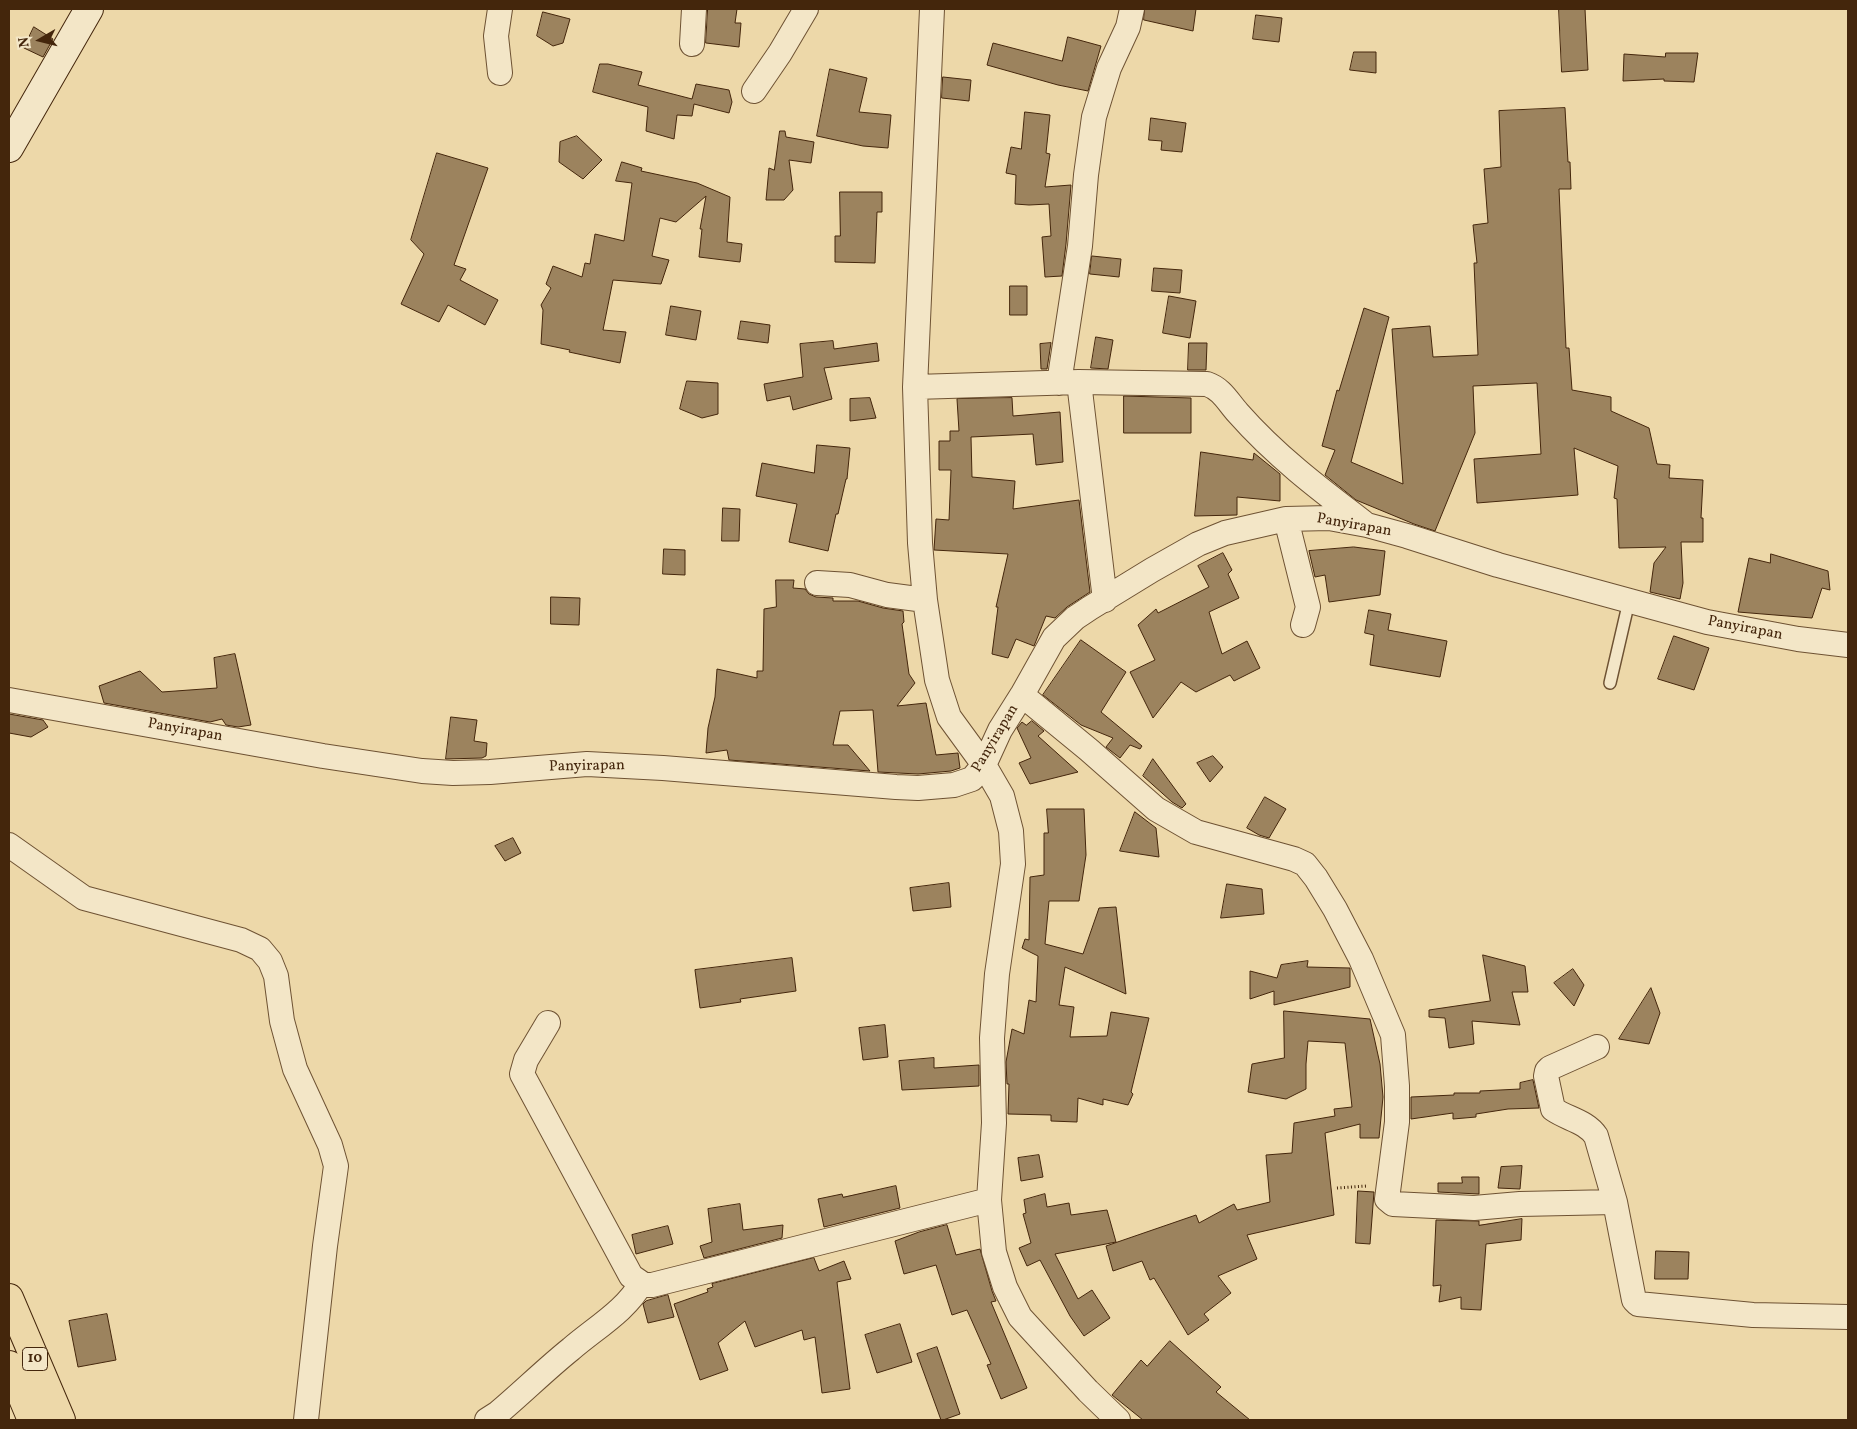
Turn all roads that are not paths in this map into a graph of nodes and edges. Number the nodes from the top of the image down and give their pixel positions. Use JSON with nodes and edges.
{"nodes":[{"id":1,"x":89,"y":9,"type":"edge"},
{"id":2,"x":500,"y":9,"type":"edge"},
{"id":3,"x":694,"y":9,"type":"edge"},
{"id":4,"x":806,"y":9,"type":"edge"},
{"id":5,"x":932,"y":9,"type":"edge"},
{"id":6,"x":1132,"y":9,"type":"edge"},
{"id":7,"x":692,"y":44,"type":"dead end"},
{"id":8,"x":500,"y":73,"type":"dead end"},
{"id":9,"x":754,"y":91,"type":"dead end"},
{"id":10,"x":9,"y":148,"type":"edge"},
{"id":11,"x":1069,"y":383,"type":"junction"},
{"id":12,"x":915,"y":387,"type":"junction"},
{"id":13,"x":1286,"y":519,"type":"junction"},
{"id":14,"x":1367,"y":525,"type":"junction"},
{"id":15,"x":817,"y":583,"type":"dead end"},
{"id":16,"x":925,"y":600,"type":"junction"},
{"id":17,"x":1105,"y":600,"type":"junction"},
{"id":18,"x":1629,"y":601,"type":"junction"},
{"id":19,"x":1303,"y":625,"type":"dead end"},
{"id":20,"x":1848,"y":644,"type":"edge"},
{"id":21,"x":1610,"y":683,"type":"dead end"},
{"id":22,"x":1022,"y":695,"type":"junction"},
{"id":23,"x":9,"y":700,"type":"edge"},
{"id":24,"x":984,"y":764,"type":"junction"},
{"id":25,"x":9,"y":845,"type":"edge"},
{"id":26,"x":548,"y":1024,"type":"dead end"},
{"id":27,"x":1597,"y":1047,"type":"dead end"},
{"id":28,"x":989,"y":1200,"type":"junction"},
{"id":29,"x":1615,"y":1202,"type":"junction"},
{"id":30,"x":641,"y":1283,"type":"junction"},
{"id":31,"x":9,"y":1298,"type":"edge"},
{"id":32,"x":1848,"y":1317,"type":"edge"},
{"id":33,"x":9,"y":1365,"type":"edge"},
{"id":34,"x":32,"y":1420,"type":"edge"},
{"id":35,"x":61,"y":1420,"type":"edge"},
{"id":36,"x":306,"y":1420,"type":"edge"},
{"id":37,"x":487,"y":1420,"type":"edge"},
{"id":38,"x":1118,"y":1420,"type":"edge"}],
"edges":[{"from":1,"to":10,"type":"street"},
{"from":2,"to":8,"type":"street"},
{"from":3,"to":7,"type":"street"},
{"from":4,"to":9,"type":"street"},
{"from":5,"to":12,"type":"street"},
{"from":6,"to":11,"type":"street"},
{"from":11,"to":12,"type":"street"},
{"from":11,"to":14,"type":"street"},
{"from":11,"to":17,"type":"street"},
{"from":12,"to":16,"type":"street"},
{"from":13,"to":14,"type":"street","name":"Panyirapan"},
{"from":13,"to":17,"type":"street","name":"Panyirapan"},
{"from":13,"to":19,"type":"street"},
{"from":14,"to":18,"type":"street","name":"Panyirapan"},
{"from":15,"to":16,"type":"street"},
{"from":16,"to":24,"type":"street"},
{"from":17,"to":22,"type":"street","name":"Panyirapan"},
{"from":18,"to":20,"type":"street","name":"Panyirapan"},
{"from":18,"to":21,"type":"lane"},
{"from":22,"to":24,"type":"street","name":"Panyirapan"},
{"from":22,"to":29,"type":"street"},
{"from":23,"to":24,"type":"street","name":"Panyirapan"},
{"from":24,"to":28,"type":"street"},
{"from":25,"to":36,"type":"street"},
{"from":26,"to":30,"type":"street"},
{"from":27,"to":29,"type":"street"},
{"from":28,"to":30,"type":"street"},
{"from":28,"to":38,"type":"street"},
{"from":29,"to":32,"type":"street"},
{"from":30,"to":37,"type":"street"},
{"from":31,"to":35,"type":"highway","number":"10"},
{"from":33,"to":34,"type":"highway","number":"10"}]}
